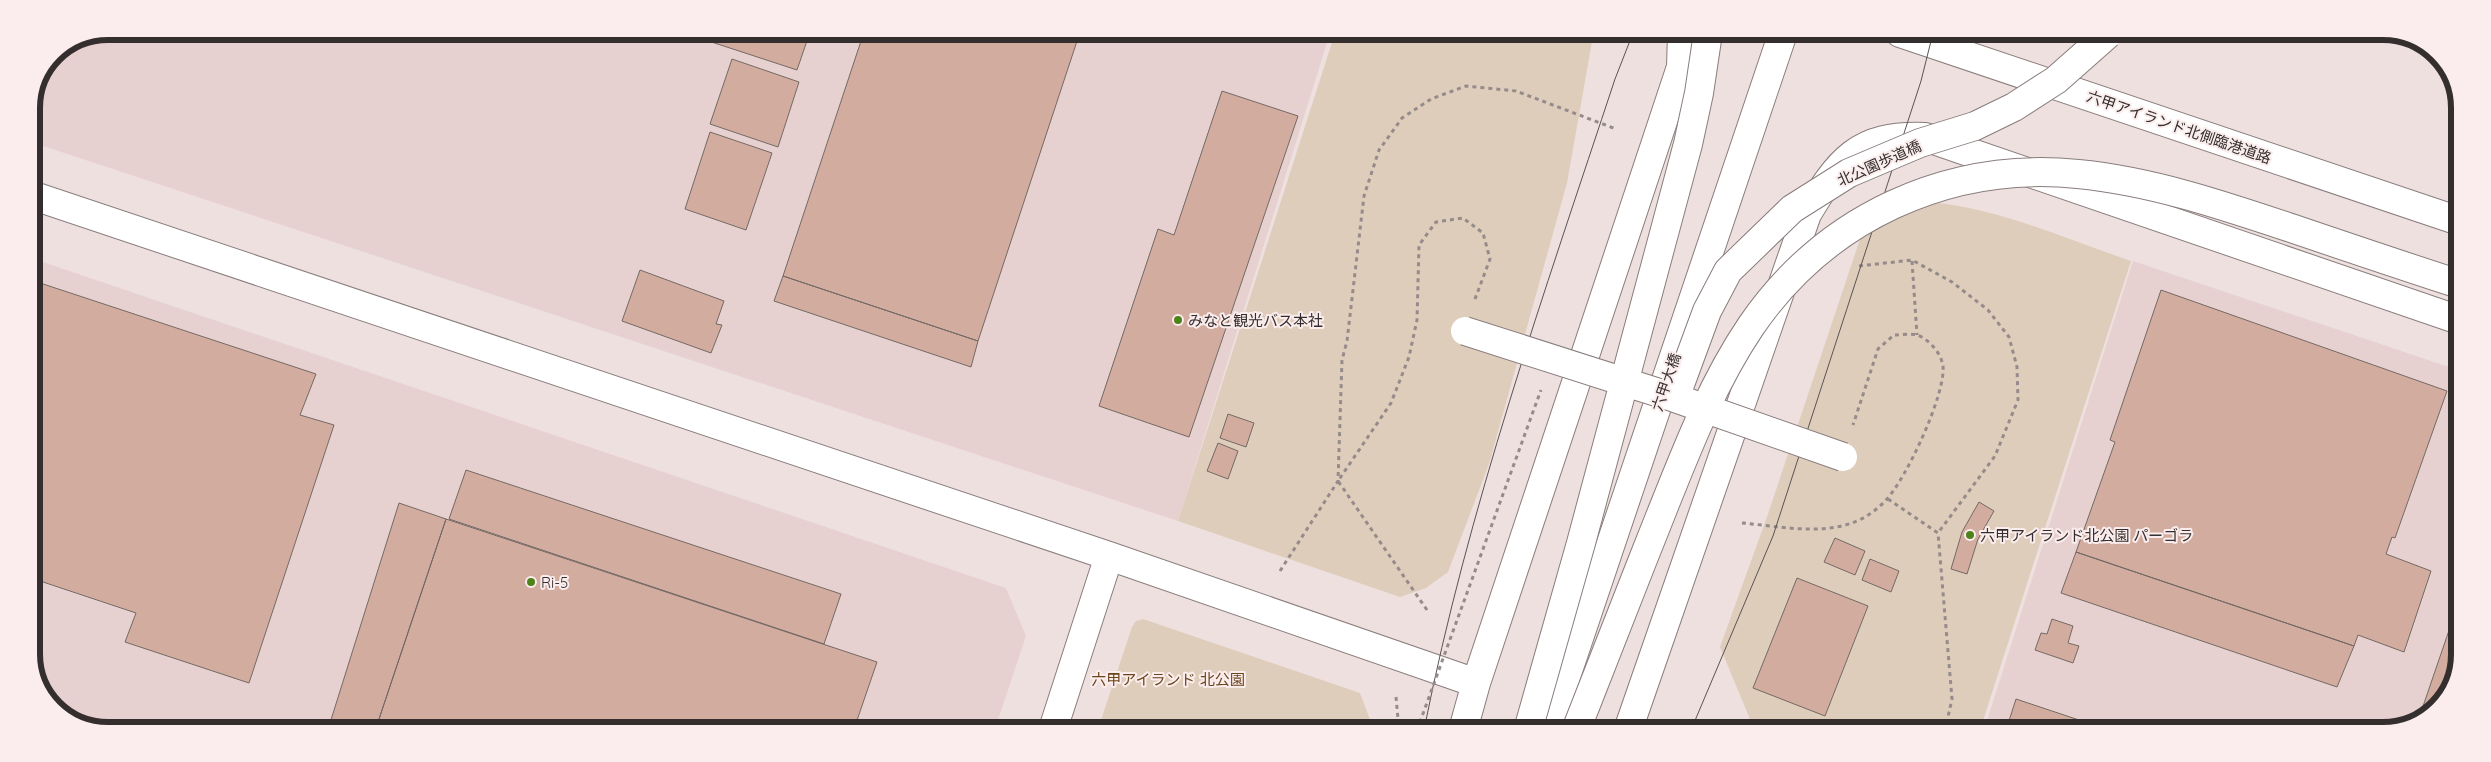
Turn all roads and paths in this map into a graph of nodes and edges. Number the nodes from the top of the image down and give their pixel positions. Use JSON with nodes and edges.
{"nodes":[{"id":1,"x":1682,"y":40,"type":"edge"},
{"id":2,"x":1707,"y":40,"type":"edge"},
{"id":3,"x":1781,"y":40,"type":"edge"},
{"id":4,"x":1921,"y":40,"type":"edge"},
{"id":5,"x":2101,"y":40,"type":"edge"},
{"id":6,"x":1616,"y":129,"type":"dead end"},
{"id":7,"x":40,"y":198,"type":"edge"},
{"id":8,"x":2451,"y":218,"type":"edge"},
{"id":9,"x":1912,"y":260,"type":"junction"},
{"id":10,"x":1853,"y":266,"type":"dead end"},
{"id":11,"x":2451,"y":281,"type":"edge"},
{"id":12,"x":2451,"y":317,"type":"edge"},
{"id":13,"x":1465,"y":331,"type":"joint"},
{"id":14,"x":1917,"y":335,"type":"junction"},
{"id":15,"x":1552,"y":358,"type":"junction"},
{"id":16,"x":1675,"y":398,"type":"junction"},
{"id":17,"x":1843,"y":457,"type":"joint"},
{"id":18,"x":1338,"y":481,"type":"junction"},
{"id":19,"x":1888,"y":499,"type":"junction"},
{"id":20,"x":1742,"y":523,"type":"dead end"},
{"id":21,"x":1938,"y":533,"type":"junction"},
{"id":22,"x":1109,"y":556,"type":"junction"},
{"id":23,"x":1280,"y":571,"type":"dead end"},
{"id":24,"x":1427,"y":610,"type":"dead end"},
{"id":25,"x":1476,"y":683,"type":"junction"},
{"id":26,"x":1396,"y":697,"type":"dead end"},
{"id":27,"x":1055,"y":722,"type":"edge"},
{"id":28,"x":1398,"y":722,"type":"edge"},
{"id":29,"x":1420,"y":722,"type":"edge"},
{"id":30,"x":1465,"y":722,"type":"edge"},
{"id":31,"x":1543,"y":722,"type":"edge"},
{"id":32,"x":1544,"y":722,"type":"edge"},
{"id":33,"x":1579,"y":722,"type":"edge"},
{"id":34,"x":1632,"y":722,"type":"edge"},
{"id":35,"x":1946,"y":722,"type":"edge"}],
"edges":[{"from":1,"to":25,"type":"street"},
{"from":2,"to":31,"type":"street","bridge":true},
{"from":3,"to":32,"type":"street","name":"六甲大橋"},
{"from":4,"to":8,"type":"street","name":"六甲アイランド北側臨港道路"},
{"from":5,"to":16,"type":"street","name":"北公園歩道橋","bridge":true},
{"from":6,"to":18,"type":"path"},
{"from":7,"to":22,"type":"street"},
{"from":9,"to":10,"type":"path"},
{"from":9,"to":14,"type":"path"},
{"from":9,"to":21,"type":"path"},
{"from":11,"to":33,"type":"street","bridge":true},
{"from":12,"to":34,"type":"street"},
{"from":13,"to":15,"type":"street","bridge":true},
{"from":13,"to":18,"type":"path"},
{"from":14,"to":17,"type":"path"},
{"from":14,"to":19,"type":"path"},
{"from":15,"to":16,"type":"street","bridge":true},
{"from":15,"to":29,"type":"path","bridge":true},
{"from":16,"to":17,"type":"street","bridge":true},
{"from":18,"to":23,"type":"path"},
{"from":18,"to":24,"type":"path"},
{"from":19,"to":20,"type":"path"},
{"from":19,"to":21,"type":"path"},
{"from":21,"to":35,"type":"path"},
{"from":22,"to":25,"type":"street"},
{"from":22,"to":27,"type":"street"},
{"from":25,"to":30,"type":"street"},
{"from":26,"to":28,"type":"path"}]}
